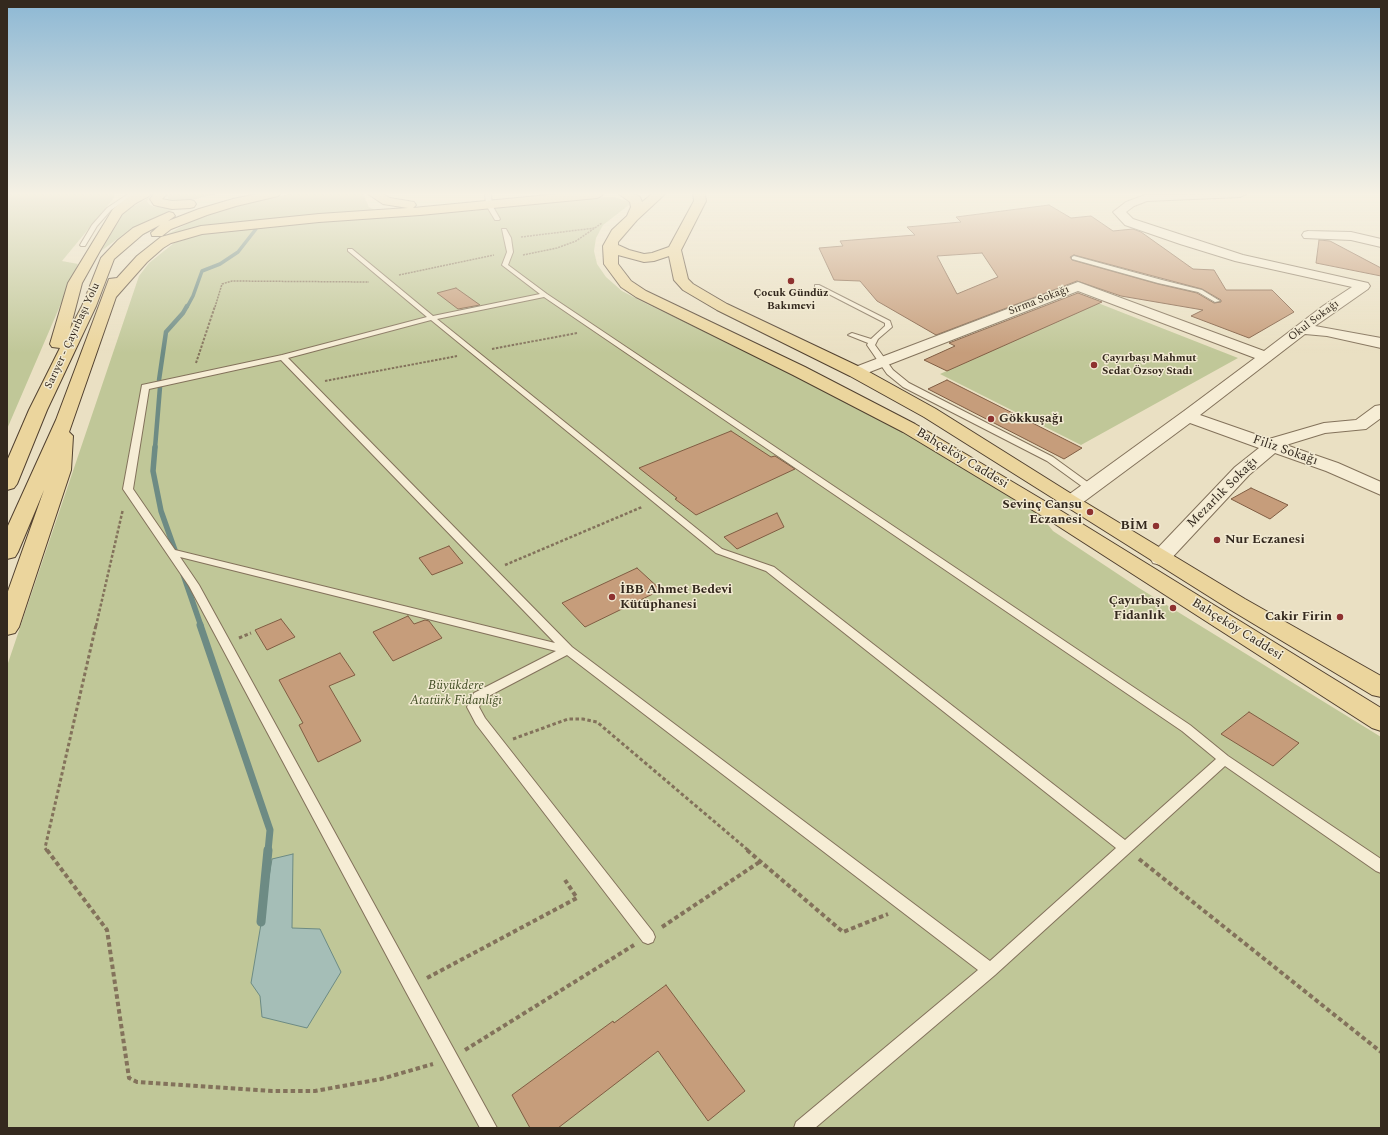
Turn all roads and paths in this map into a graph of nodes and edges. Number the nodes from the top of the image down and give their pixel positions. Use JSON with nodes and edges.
{"nodes":[{"id":1,"x":610,"y":246,"type":"edge"},
{"id":2,"x":96,"y":247,"type":"edge"},
{"id":3,"x":118,"y":247,"type":"edge"},
{"id":4,"x":139,"y":247,"type":"edge"},
{"id":5,"x":157,"y":247,"type":"edge"},
{"id":6,"x":509,"y":247,"type":"edge"},
{"id":7,"x":558,"y":247,"type":"edge"},
{"id":8,"x":612,"y":247,"type":"edge"},
{"id":9,"x":676,"y":247,"type":"edge"},
{"id":10,"x":1206,"y":247,"type":"edge"},
{"id":11,"x":350,"y":250,"type":"dead end"},
{"id":12,"x":674,"y":250,"type":"junction"},
{"id":13,"x":510,"y":252,"type":"junction"},
{"id":14,"x":507,"y":258,"type":"junction"},
{"id":15,"x":1074,"y":258,"type":"dead end"},
{"id":16,"x":384,"y":278,"type":"junction"},
{"id":17,"x":817,"y":286,"type":"dead end"},
{"id":18,"x":110,"y":295,"type":"junction"},
{"id":19,"x":545,"y":295,"type":"junction"},
{"id":20,"x":1217,"y":301,"type":"dead end"},
{"id":21,"x":432,"y":318,"type":"junction"},
{"id":22,"x":596,"y":330,"type":"junction"},
{"id":23,"x":1302,"y":330,"type":"junction"},
{"id":24,"x":852,"y":335,"type":"dead end"},
{"id":25,"x":871,"y":342,"type":"junction"},
{"id":26,"x":1381,"y":343,"type":"edge"},
{"id":27,"x":474,"y":353,"type":"junction"},
{"id":28,"x":283,"y":357,"type":"junction"},
{"id":29,"x":1267,"y":357,"type":"junction"},
{"id":30,"x":882,"y":362,"type":"junction"},
{"id":31,"x":856,"y":372,"type":"junction"},
{"id":32,"x":191,"y":377,"type":"junction"},
{"id":33,"x":308,"y":384,"type":"junction"},
{"id":34,"x":38,"y":410,"type":"junction"},
{"id":35,"x":1381,"y":410,"type":"edge"},
{"id":36,"x":1188,"y":417,"type":"junction"},
{"id":37,"x":65,"y":420,"type":"junction"},
{"id":38,"x":1360,"y":425,"type":"junction"},
{"id":39,"x":1381,"y":425,"type":"edge"},
{"id":40,"x":1271,"y":447,"type":"junction"},
{"id":41,"x":7,"y":484,"type":"edge"},
{"id":42,"x":1090,"y":488,"type":"junction"},
{"id":43,"x":128,"y":489,"type":"junction"},
{"id":44,"x":1381,"y":489,"type":"edge"},
{"id":45,"x":657,"y":500,"type":"junction"},
{"id":46,"x":1071,"y":502,"type":"junction"},
{"id":47,"x":7,"y":552,"type":"edge"},
{"id":48,"x":171,"y":552,"type":"junction"},
{"id":49,"x":1160,"y":558,"type":"junction"},
{"id":50,"x":491,"y":571,"type":"junction"},
{"id":51,"x":7,"y":627,"type":"edge"},
{"id":52,"x":568,"y":650,"type":"junction"},
{"id":53,"x":1381,"y":688,"type":"edge"},
{"id":54,"x":1381,"y":721,"type":"edge"},
{"id":55,"x":499,"y":744,"type":"junction"},
{"id":56,"x":1224,"y":759,"type":"junction"},
{"id":57,"x":1126,"y":848,"type":"junction"},
{"id":58,"x":761,"y":861,"type":"junction"},
{"id":59,"x":1381,"y":867,"type":"edge"},
{"id":60,"x":565,"y":880,"type":"dead end"},
{"id":61,"x":907,"y":906,"type":"junction"},
{"id":62,"x":648,"y":937,"type":"junction"},
{"id":63,"x":990,"y":970,"type":"junction"},
{"id":64,"x":410,"y":987,"type":"junction"},
{"id":65,"x":1381,"y":1052,"type":"edge"},
{"id":66,"x":450,"y":1059,"type":"junction"},
{"id":67,"x":489,"y":1128,"type":"edge"},
{"id":68,"x":802,"y":1128,"type":"edge"}],
"edges":[{"from":1,"to":54,"type":"main road","name":"Bahçeköy Caddesi"},
{"from":2,"to":34,"type":"main road"},
{"from":3,"to":34,"type":"main road","name":"Sarıyer - Çayırbaşı Yolu"},
{"from":4,"to":18,"type":"main road","name":"Sarıyer - Çayırbaşı Yolu"},
{"from":5,"to":18,"type":"main road"},
{"from":6,"to":13,"type":"lane"},
{"from":7,"to":14,"type":"path"},
{"from":8,"to":12,"type":"main road"},
{"from":9,"to":12,"type":"main road"},
{"from":10,"to":23,"type":"street","name":"Okul Sokağı"},
{"from":11,"to":16,"type":"lane"},
{"from":12,"to":31,"type":"main road","name":"Bahçeköy Caddesi"},
{"from":13,"to":14,"type":"lane"},
{"from":13,"to":16,"type":"path"},
{"from":14,"to":19,"type":"lane"},
{"from":15,"to":20,"type":"lane"},
{"from":16,"to":21,"type":"lane"},
{"from":16,"to":32,"type":"path"},
{"from":17,"to":25,"type":"lane"},
{"from":18,"to":37,"type":"main road","name":"Sarıyer - Çayırbaşı Yolu"},
{"from":19,"to":21,"type":"lane"},
{"from":19,"to":22,"type":"lane"},
{"from":21,"to":27,"type":"lane"},
{"from":21,"to":28,"type":"lane"},
{"from":22,"to":27,"type":"path"},
{"from":22,"to":56,"type":"lane"},
{"from":23,"to":26,"type":"street"},
{"from":23,"to":29,"type":"street","name":"Okul Sokağı"},
{"from":24,"to":25,"type":"lane"},
{"from":25,"to":30,"type":"lane"},
{"from":27,"to":33,"type":"path"},
{"from":27,"to":45,"type":"lane"},
{"from":28,"to":32,"type":"lane"},
{"from":28,"to":33,"type":"lane"},
{"from":29,"to":30,"type":"street","name":"Sırma Sokağı"},
{"from":29,"to":36,"type":"street","name":"Okul Sokağı"},
{"from":30,"to":31,"type":"street","name":"Sırma Sokağı"},
{"from":30,"to":42,"type":"lane"},
{"from":31,"to":46,"type":"main road","name":"Bahçeköy Caddesi"},
{"from":32,"to":43,"type":"lane"},
{"from":33,"to":50,"type":"lane"},
{"from":34,"to":41,"type":"main road","name":"Sarıyer - Çayırbaşı Yolu"},
{"from":35,"to":38,"type":"street"},
{"from":36,"to":40,"type":"street","name":"Filiz Sokağı"},
{"from":36,"to":42,"type":"street","name":"Okul Sokağı"},
{"from":37,"to":47,"type":"main road","name":"Sarıyer - Çayırbaşı Yolu"},
{"from":37,"to":51,"type":"main road","name":"Sarıyer - Çayırbaşı Yolu"},
{"from":38,"to":39,"type":"street","name":"Mezarlık Sokağı"},
{"from":38,"to":40,"type":"street","name":"Mezarlık Sokağı"},
{"from":40,"to":44,"type":"street","name":"Filiz Sokağı"},
{"from":40,"to":49,"type":"street","name":"Mezarlık Sokağı"},
{"from":42,"to":46,"type":"street","name":"Okul Sokağı"},
{"from":43,"to":48,"type":"lane"},
{"from":43,"to":66,"type":"path"},
{"from":45,"to":50,"type":"path"},
{"from":45,"to":57,"type":"lane"},
{"from":46,"to":49,"type":"main road","name":"Bahçeköy Caddesi"},
{"from":48,"to":52,"type":"lane"},
{"from":48,"to":64,"type":"lane"},
{"from":49,"to":53,"type":"main road","name":"Bahçeköy Caddesi"},
{"from":50,"to":52,"type":"lane"},
{"from":52,"to":55,"type":"lane"},
{"from":52,"to":61,"type":"lane"},
{"from":55,"to":58,"type":"path"},
{"from":55,"to":62,"type":"lane"},
{"from":56,"to":57,"type":"lane"},
{"from":56,"to":59,"type":"lane"},
{"from":57,"to":63,"type":"lane"},
{"from":57,"to":65,"type":"path"},
{"from":58,"to":61,"type":"path"},
{"from":58,"to":62,"type":"path"},
{"from":60,"to":64,"type":"path"},
{"from":61,"to":63,"type":"lane"},
{"from":62,"to":66,"type":"path"},
{"from":63,"to":68,"type":"lane"},
{"from":64,"to":66,"type":"lane"},
{"from":66,"to":67,"type":"lane"}]}
